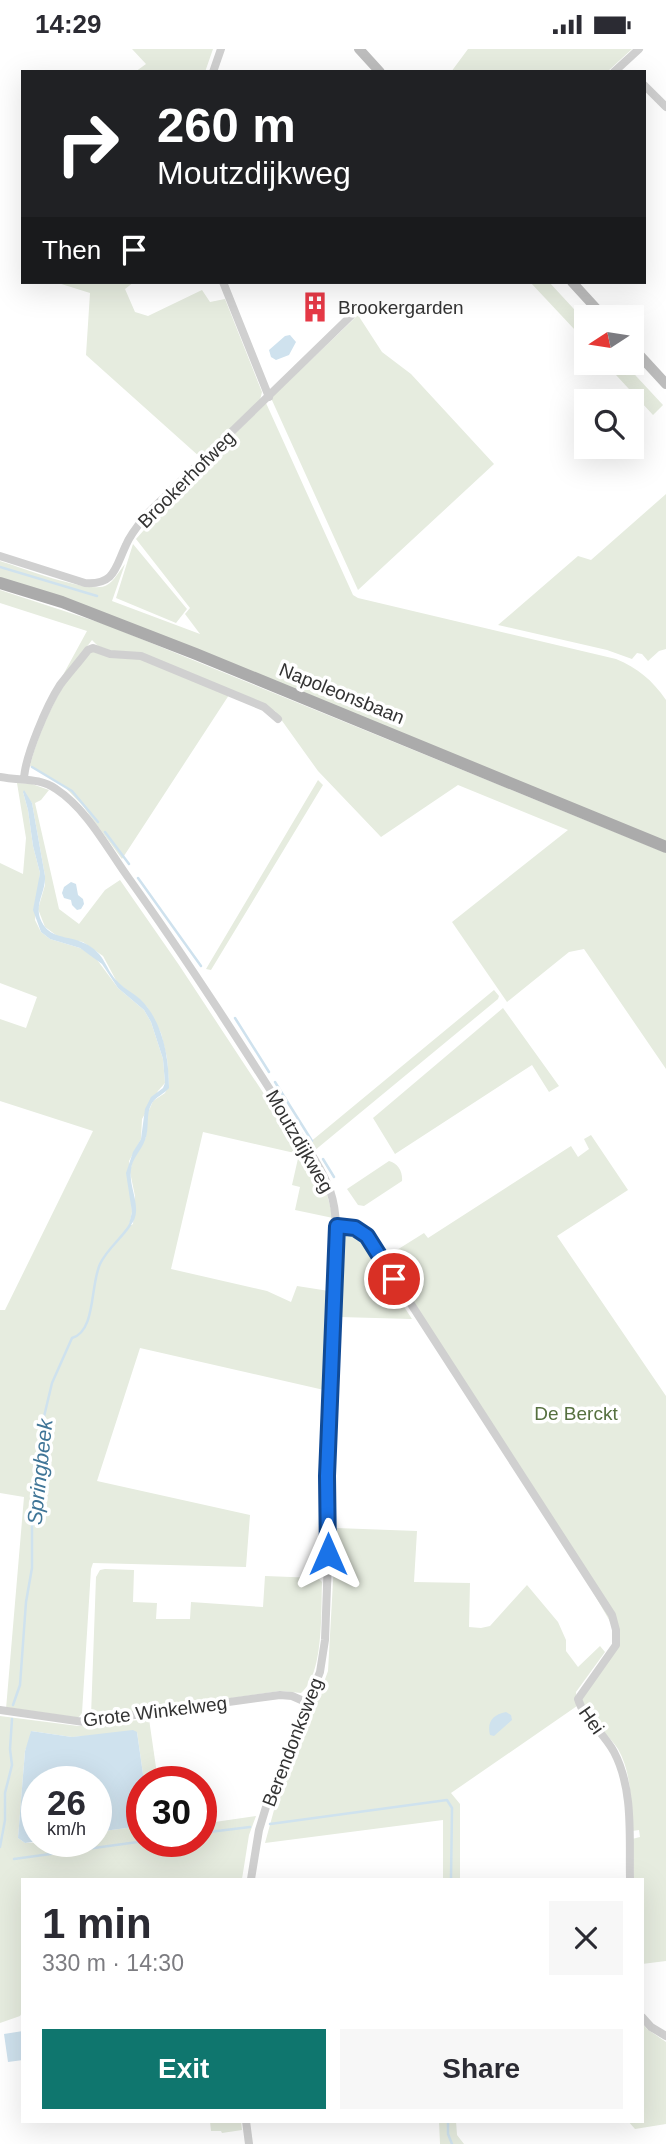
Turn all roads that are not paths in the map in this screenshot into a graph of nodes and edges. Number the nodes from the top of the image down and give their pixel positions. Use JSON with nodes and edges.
{"nodes":[{"id":1,"x":221,"y":49,"type":"edge"},
{"id":2,"x":359,"y":49,"type":"edge"},
{"id":3,"x":639,"y":49,"type":"edge"},
{"id":4,"x":623,"y":64,"type":"junction"},
{"id":5,"x":214,"y":70,"type":"edge"},
{"id":6,"x":378,"y":70,"type":"edge"},
{"id":7,"x":616,"y":70,"type":"edge"},
{"id":8,"x":629,"y":70,"type":"edge"},
{"id":9,"x":646,"y":87,"type":"edge"},
{"id":10,"x":666,"y":107,"type":"edge"},
{"id":11,"x":224,"y":284,"type":"edge"},
{"id":12,"x":574,"y":284,"type":"edge"},
{"id":13,"x":593,"y":305,"type":"edge"},
{"id":14,"x":358,"y":309,"type":"dead end"},
{"id":15,"x":644,"y":360,"type":"edge"},
{"id":16,"x":666,"y":384,"type":"edge"},
{"id":17,"x":269,"y":397,"type":"junction"},
{"id":18,"x":0,"y":556,"type":"edge"},
{"id":19,"x":0,"y":583,"type":"edge"},
{"id":20,"x":278,"y":719,"type":"dead end"},
{"id":21,"x":0,"y":777,"type":"edge"},
{"id":22,"x":24,"y":779,"type":"junction"},
{"id":23,"x":666,"y":848,"type":"edge"},
{"id":24,"x":337,"y":1226,"type":"junction"},
{"id":25,"x":308,"y":1703,"type":"junction"},
{"id":26,"x":0,"y":1710,"type":"edge"},
{"id":27,"x":251,"y":1878,"type":"edge"},
{"id":28,"x":630,"y":1878,"type":"edge"},
{"id":29,"x":644,"y":2019,"type":"edge"},
{"id":30,"x":666,"y":2036,"type":"edge"},
{"id":31,"x":246,"y":2123,"type":"edge"},
{"id":32,"x":249,"y":2144,"type":"edge"}],
"edges":[{"from":1,"to":5,"type":"street"},
{"from":2,"to":6,"type":"street"},
{"from":3,"to":4,"type":"street"},
{"from":4,"to":7,"type":"street"},
{"from":4,"to":8,"type":"street"},
{"from":9,"to":10,"type":"street"},
{"from":11,"to":17,"type":"street"},
{"from":12,"to":13,"type":"street"},
{"from":14,"to":17,"type":"street","name":"Brookerhofweg"},
{"from":15,"to":16,"type":"street"},
{"from":17,"to":18,"type":"street","name":"Brookerhofweg"},
{"from":19,"to":23,"type":"main road","name":"Napoleonsbaan"},
{"from":20,"to":22,"type":"street"},
{"from":21,"to":22,"type":"street","name":"Moutzdijkweg"},
{"from":22,"to":24,"type":"street","name":"Moutzdijkweg"},
{"from":24,"to":25,"type":"street","name":"Berendonksweg"},
{"from":24,"to":28,"type":"street","name":"Hei"},
{"from":25,"to":26,"type":"street","name":"Grote Winkelweg"},
{"from":25,"to":27,"type":"street","name":"Berendonksweg"},
{"from":29,"to":30,"type":"street"},
{"from":31,"to":32,"type":"street"}]}
